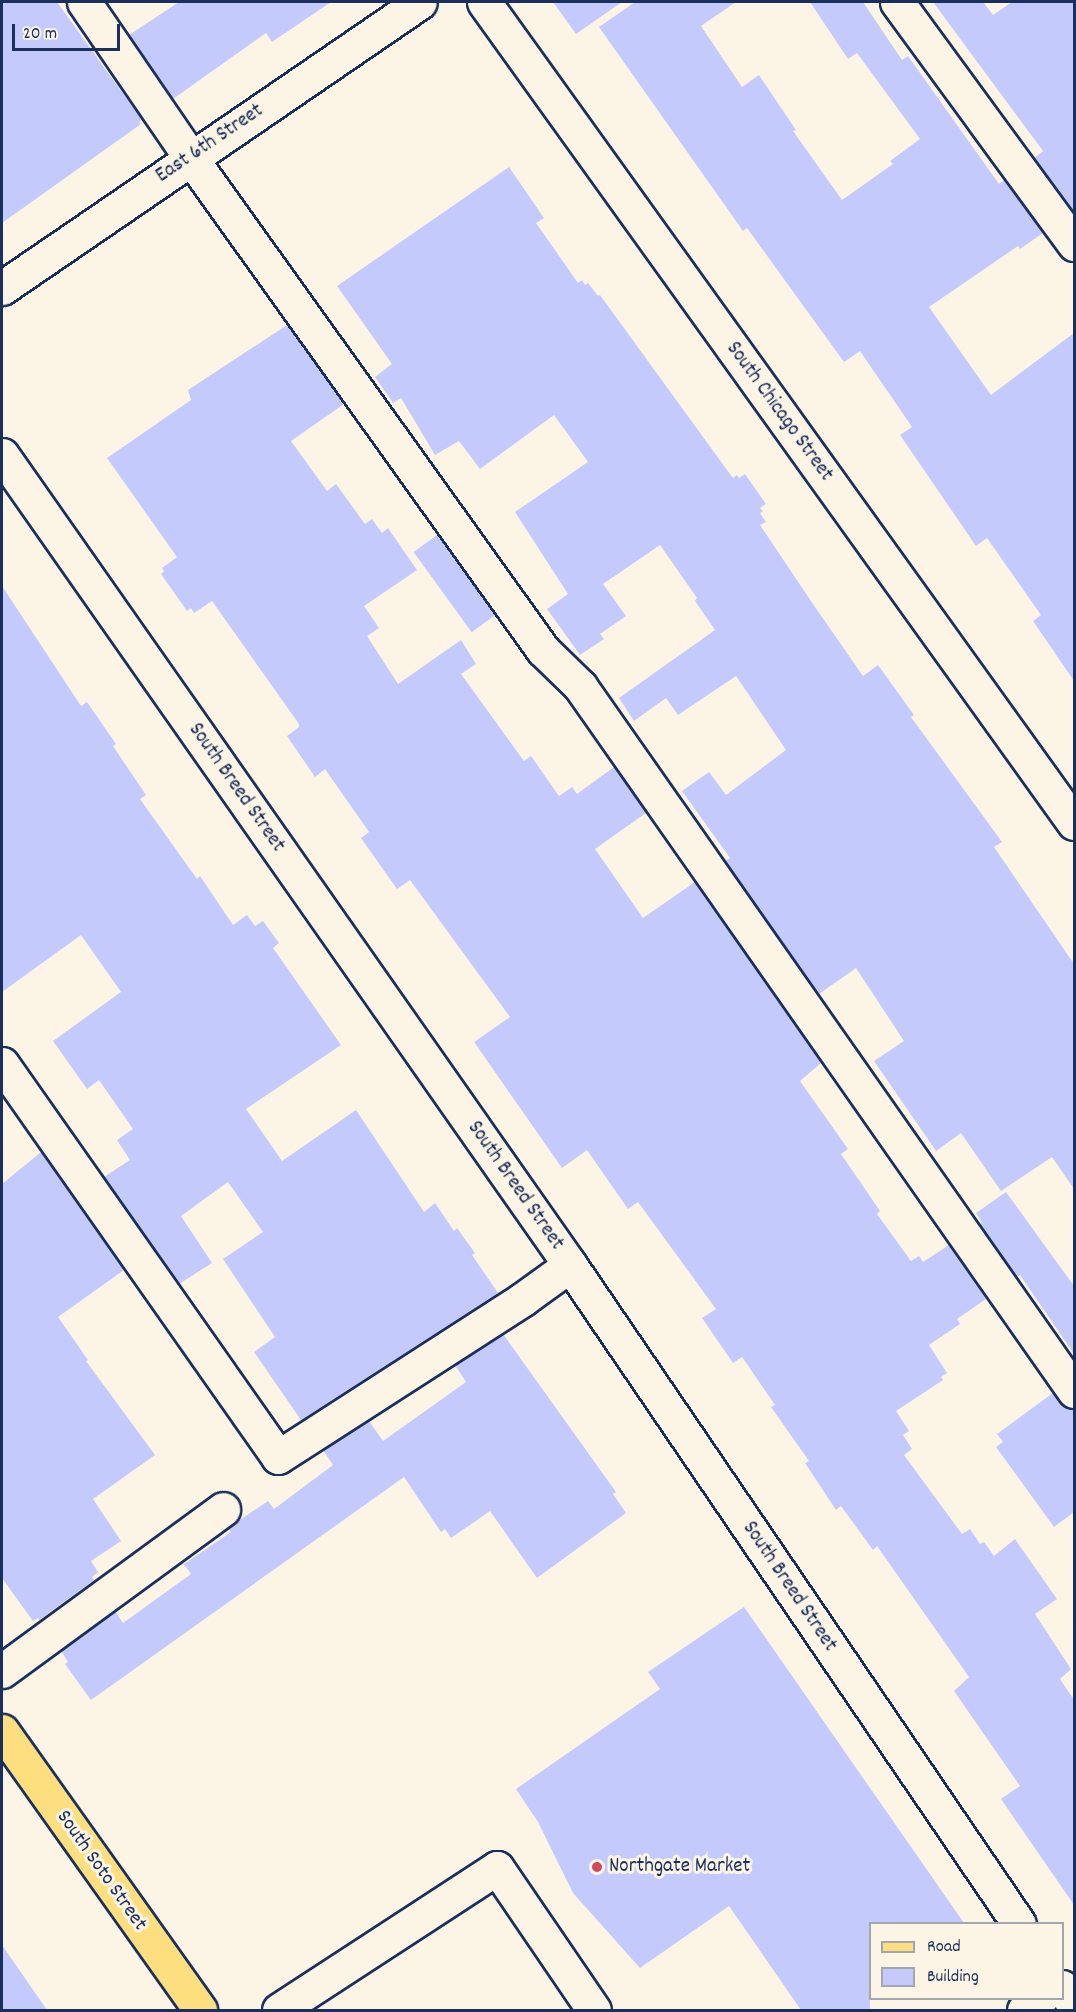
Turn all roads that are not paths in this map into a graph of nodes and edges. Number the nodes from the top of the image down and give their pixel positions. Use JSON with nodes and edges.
{"nodes":[{"id":1,"x":84,"y":2,"type":"edge"},
{"id":2,"x":420,"y":2,"type":"edge"},
{"id":3,"x":484,"y":2,"type":"edge"},
{"id":4,"x":897,"y":2,"type":"edge"},
{"id":5,"x":190,"y":157,"type":"junction"},
{"id":6,"x":1074,"y":244,"type":"edge"},
{"id":7,"x":2,"y":288,"type":"edge"},
{"id":8,"x":2,"y":455,"type":"edge"},
{"id":9,"x":1074,"y":823,"type":"edge"},
{"id":10,"x":2,"y":1064,"type":"edge"},
{"id":11,"x":570,"y":1265,"type":"junction"},
{"id":12,"x":1074,"y":1391,"type":"edge"},
{"id":13,"x":223,"y":1509,"type":"dead end"},
{"id":14,"x":2,"y":1671,"type":"edge"},
{"id":15,"x":2,"y":1731,"type":"edge"},
{"id":16,"x":1018,"y":1922,"type":"edge"},
{"id":17,"x":1064,"y":1990,"type":"edge"},
{"id":18,"x":1038,"y":2000,"type":"edge"},
{"id":19,"x":1074,"y":2005,"type":"edge"},
{"id":20,"x":200,"y":2010,"type":"edge"},
{"id":21,"x":279,"y":2010,"type":"edge"},
{"id":22,"x":594,"y":2010,"type":"edge"},
{"id":23,"x":1024,"y":2010,"type":"edge"}],
"edges":[{"from":1,"to":5,"type":"street"},
{"from":2,"to":5,"type":"street","name":"East 6th Street"},
{"from":3,"to":9,"type":"street","name":"South Chicago Street"},
{"from":4,"to":6,"type":"street"},
{"from":5,"to":7,"type":"street","name":"East 6th Street"},
{"from":5,"to":12,"type":"street"},
{"from":8,"to":11,"type":"street","name":"South Breed Street"},
{"from":10,"to":11,"type":"street"},
{"from":11,"to":16,"type":"street","name":"South Breed Street"},
{"from":13,"to":14,"type":"street"},
{"from":15,"to":20,"type":"main road","name":"South Soto Street"},
{"from":17,"to":19,"type":"street"},
{"from":18,"to":23,"type":"street"},
{"from":21,"to":22,"type":"street"}]}
